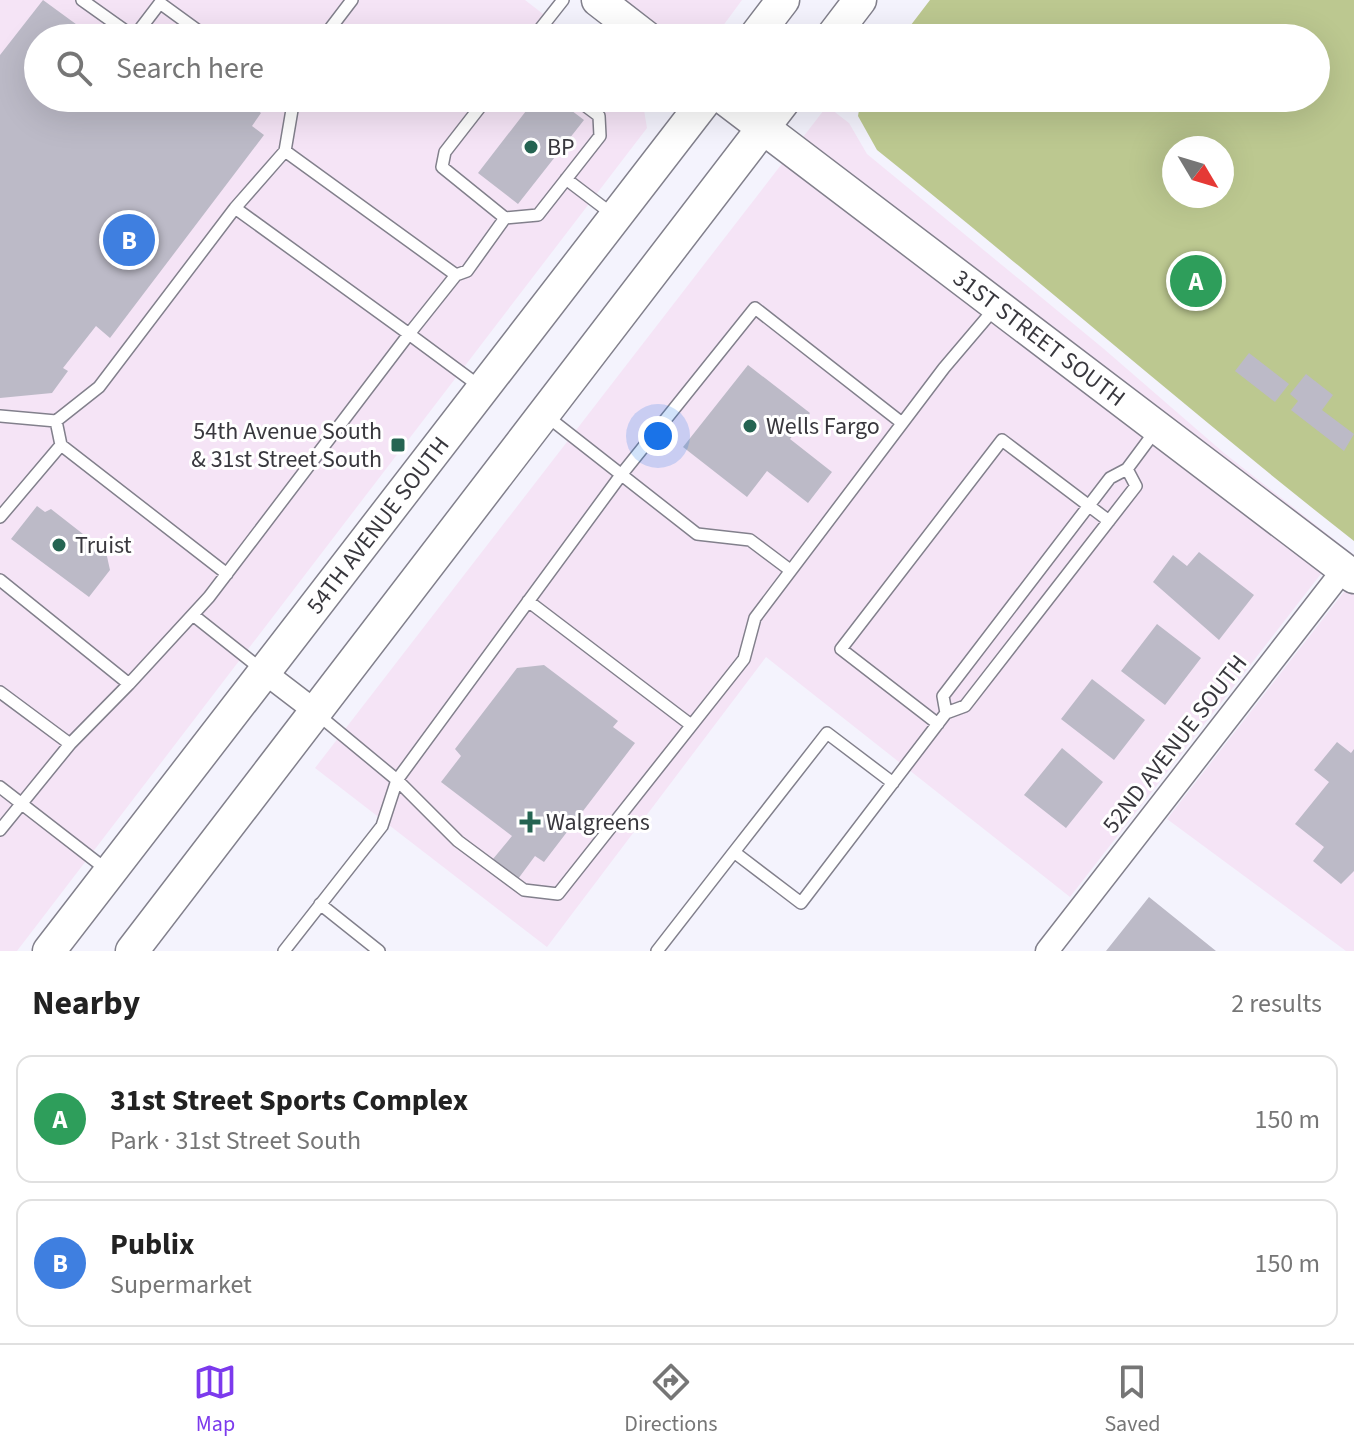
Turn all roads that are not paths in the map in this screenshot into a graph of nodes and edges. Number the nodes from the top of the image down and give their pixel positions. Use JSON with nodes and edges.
{"nodes":[{"id":1,"x":82,"y":0,"type":"edge"},
{"id":2,"x":352,"y":0,"type":"edge"},
{"id":3,"x":563,"y":0,"type":"edge"},
{"id":4,"x":783,"y":0,"type":"edge"},
{"id":5,"x":860,"y":0,"type":"edge"},
{"id":6,"x":161,"y":2,"type":"edge"},
{"id":7,"x":608,"y":3,"type":"edge"},
{"id":8,"x":116,"y":24,"type":"edge"},
{"id":9,"x":144,"y":24,"type":"edge"},
{"id":10,"x":190,"y":24,"type":"edge"},
{"id":11,"x":334,"y":24,"type":"edge"},
{"id":12,"x":544,"y":24,"type":"edge"},
{"id":13,"x":631,"y":24,"type":"edge"},
{"id":14,"x":765,"y":24,"type":"edge"},
{"id":15,"x":842,"y":24,"type":"edge"},
{"id":16,"x":290,"y":112,"type":"edge"},
{"id":17,"x":476,"y":112,"type":"edge"},
{"id":18,"x":594,"y":112,"type":"edge"},
{"id":19,"x":696,"y":112,"type":"edge"},
{"id":20,"x":742,"y":112,"type":"edge"},
{"id":21,"x":776,"y":112,"type":"edge"},
{"id":22,"x":763,"y":129,"type":"junction"},
{"id":23,"x":285,"y":151,"type":"junction"},
{"id":24,"x":566,"y":179,"type":"junction"},
{"id":25,"x":235,"y":208,"type":"junction"},
{"id":26,"x":615,"y":217,"type":"junction"},
{"id":27,"x":505,"y":218,"type":"junction"},
{"id":28,"x":456,"y":275,"type":"junction"},
{"id":29,"x":998,"y":304,"type":"junction"},
{"id":30,"x":409,"y":334,"type":"junction"},
{"id":31,"x":483,"y":389,"type":"junction"},
{"id":32,"x":544,"y":414,"type":"junction"},
{"id":33,"x":2,"y":418,"type":"edge"},
{"id":34,"x":56,"y":421,"type":"junction"},
{"id":35,"x":902,"y":423,"type":"junction"},
{"id":36,"x":1158,"y":427,"type":"junction"},
{"id":37,"x":61,"y":445,"type":"junction"},
{"id":38,"x":1127,"y":469,"type":"junction"},
{"id":39,"x":621,"y":475,"type":"junction"},
{"id":40,"x":1089,"y":506,"type":"junction"},
{"id":41,"x":0,"y":517,"type":"edge"},
{"id":42,"x":1109,"y":521,"type":"junction"},
{"id":43,"x":790,"y":570,"type":"junction"},
{"id":44,"x":1349,"y":573,"type":"edge"},
{"id":45,"x":227,"y":574,"type":"junction"},
{"id":46,"x":0,"y":580,"type":"edge"},
{"id":47,"x":528,"y":601,"type":"junction"},
{"id":48,"x":193,"y":615,"type":"junction"},
{"id":49,"x":264,"y":672,"type":"junction"},
{"id":50,"x":129,"y":684,"type":"junction"},
{"id":51,"x":0,"y":692,"type":"edge"},
{"id":52,"x":315,"y":711,"type":"junction"},
{"id":53,"x":946,"y":713,"type":"junction"},
{"id":54,"x":938,"y":724,"type":"junction"},
{"id":55,"x":691,"y":725,"type":"junction"},
{"id":56,"x":70,"y":744,"type":"junction"},
{"id":57,"x":397,"y":780,"type":"junction"},
{"id":58,"x":893,"y":783,"type":"junction"},
{"id":59,"x":0,"y":787,"type":"edge"},
{"id":60,"x":21,"y":803,"type":"junction"},
{"id":61,"x":0,"y":830,"type":"edge"},
{"id":62,"x":734,"y":852,"type":"junction"},
{"id":63,"x":110,"y":872,"type":"junction"},
{"id":64,"x":320,"y":904,"type":"junction"},
{"id":65,"x":141,"y":948,"type":"edge"},
{"id":66,"x":49,"y":951,"type":"edge"},
{"id":67,"x":284,"y":951,"type":"edge"},
{"id":68,"x":379,"y":951,"type":"edge"},
{"id":69,"x":657,"y":951,"type":"edge"},
{"id":70,"x":1047,"y":951,"type":"edge"}],
"edges":[{"from":1,"to":8,"type":"lane"},
{"from":2,"to":11,"type":"lane"},
{"from":3,"to":12,"type":"lane"},
{"from":4,"to":14,"type":"main road"},
{"from":5,"to":15,"type":"main road"},
{"from":6,"to":9,"type":"lane"},
{"from":6,"to":10,"type":"lane"},
{"from":7,"to":13,"type":"main road"},
{"from":16,"to":23,"type":"lane"},
{"from":17,"to":27,"type":"lane"},
{"from":18,"to":24,"type":"lane"},
{"from":19,"to":26,"type":"main road","name":"54TH AVENUE SOUTH"},
{"from":20,"to":22,"type":"main road","name":"31ST STREET SOUTH"},
{"from":21,"to":22,"type":"main road"},
{"from":22,"to":29,"type":"main road","name":"31ST STREET SOUTH"},
{"from":22,"to":32,"type":"main road"},
{"from":23,"to":25,"type":"lane"},
{"from":23,"to":28,"type":"lane"},
{"from":24,"to":26,"type":"lane"},
{"from":24,"to":27,"type":"lane"},
{"from":25,"to":30,"type":"lane"},
{"from":25,"to":34,"type":"lane"},
{"from":26,"to":31,"type":"main road","name":"54TH AVENUE SOUTH"},
{"from":27,"to":28,"type":"lane"},
{"from":28,"to":30,"type":"lane"},
{"from":29,"to":35,"type":"lane"},
{"from":29,"to":36,"type":"main road","name":"31ST STREET SOUTH"},
{"from":30,"to":31,"type":"lane"},
{"from":30,"to":45,"type":"lane"},
{"from":31,"to":49,"type":"main road","name":"54TH AVENUE SOUTH"},
{"from":32,"to":39,"type":"lane"},
{"from":32,"to":52,"type":"main road"},
{"from":33,"to":34,"type":"lane"},
{"from":34,"to":37,"type":"lane"},
{"from":35,"to":39,"type":"lane"},
{"from":35,"to":43,"type":"lane"},
{"from":36,"to":38,"type":"lane"},
{"from":36,"to":44,"type":"main road","name":"31ST STREET SOUTH"},
{"from":37,"to":41,"type":"lane"},
{"from":37,"to":45,"type":"lane"},
{"from":38,"to":40,"type":"lane"},
{"from":38,"to":42,"type":"lane"},
{"from":39,"to":43,"type":"lane"},
{"from":39,"to":47,"type":"lane"},
{"from":40,"to":42,"type":"lane"},
{"from":40,"to":53,"type":"lane"},
{"from":40,"to":54,"type":"lane"},
{"from":42,"to":53,"type":"lane"},
{"from":43,"to":55,"type":"lane"},
{"from":44,"to":70,"type":"street","name":"52ND AVENUE SOUTH"},
{"from":45,"to":48,"type":"lane"},
{"from":46,"to":50,"type":"lane"},
{"from":47,"to":55,"type":"lane"},
{"from":47,"to":57,"type":"lane"},
{"from":48,"to":49,"type":"lane"},
{"from":48,"to":50,"type":"lane"},
{"from":49,"to":52,"type":"street"},
{"from":49,"to":63,"type":"main road","name":"54TH AVENUE SOUTH"},
{"from":50,"to":56,"type":"lane"},
{"from":51,"to":56,"type":"lane"},
{"from":52,"to":57,"type":"lane"},
{"from":52,"to":65,"type":"main road"},
{"from":53,"to":54,"type":"lane"},
{"from":54,"to":58,"type":"lane"},
{"from":55,"to":57,"type":"lane"},
{"from":56,"to":60,"type":"lane"},
{"from":57,"to":64,"type":"lane"},
{"from":58,"to":62,"type":"lane"},
{"from":58,"to":62,"type":"lane"},
{"from":59,"to":60,"type":"lane"},
{"from":60,"to":61,"type":"lane"},
{"from":60,"to":63,"type":"lane"},
{"from":62,"to":69,"type":"lane"},
{"from":63,"to":66,"type":"main road","name":"54TH AVENUE SOUTH"},
{"from":64,"to":67,"type":"lane"},
{"from":64,"to":68,"type":"lane"}]}
